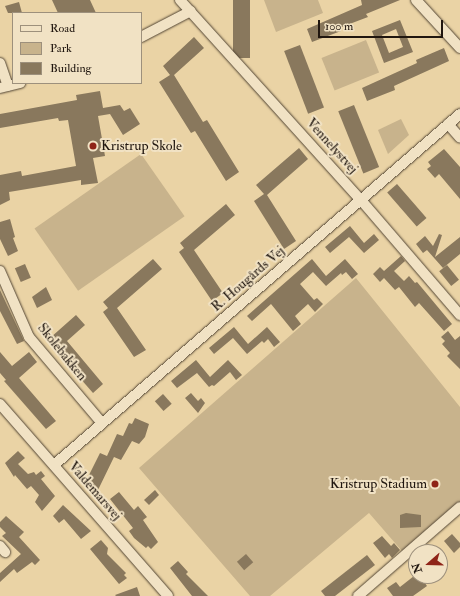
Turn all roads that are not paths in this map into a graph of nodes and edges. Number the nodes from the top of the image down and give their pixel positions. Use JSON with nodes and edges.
{"nodes":[{"id":1,"x":180,"y":0,"type":"edge"},
{"id":2,"x":416,"y":0,"type":"edge"},
{"id":3,"x":191,"y":12,"type":"junction"},
{"id":4,"x":142,"y":36,"type":"edge"},
{"id":5,"x":460,"y":48,"type":"edge"},
{"id":6,"x":0,"y":63,"type":"edge"},
{"id":7,"x":16,"y":84,"type":"edge"},
{"id":8,"x":4,"y":87,"type":"edge"},
{"id":9,"x":460,"y":114,"type":"edge"},
{"id":10,"x":448,"y":124,"type":"junction"},
{"id":11,"x":460,"y":138,"type":"edge"},
{"id":12,"x":361,"y":200,"type":"junction"},
{"id":13,"x":0,"y":271,"type":"edge"},
{"id":14,"x":460,"y":315,"type":"edge"},
{"id":15,"x":0,"y":404,"type":"edge"},
{"id":16,"x":102,"y":423,"type":"junction"},
{"id":17,"x":54,"y":465,"type":"junction"},
{"id":18,"x":460,"y":507,"type":"edge"},
{"id":19,"x":168,"y":596,"type":"edge"},
{"id":20,"x":358,"y":596,"type":"edge"}],
"edges":[{"from":1,"to":3,"type":"street","name":"Vennelystvej"},
{"from":2,"to":5,"type":"street"},
{"from":3,"to":4,"type":"street"},
{"from":3,"to":12,"type":"street","name":"Vennelystvej"},
{"from":6,"to":8,"type":"street"},
{"from":7,"to":8,"type":"street"},
{"from":9,"to":10,"type":"street","name":"R. Hougårds Vej"},
{"from":10,"to":11,"type":"street"},
{"from":10,"to":12,"type":"street","name":"R. Hougårds Vej"},
{"from":12,"to":14,"type":"street","name":"Vennelystvej"},
{"from":12,"to":16,"type":"street","name":"R. Hougårds Vej"},
{"from":13,"to":16,"type":"street","name":"Skolebakken"},
{"from":15,"to":17,"type":"street","name":"Valdemarsvej"},
{"from":16,"to":17,"type":"street","name":"R. Hougårds Vej"},
{"from":17,"to":19,"type":"street","name":"Valdemarsvej"},
{"from":18,"to":20,"type":"street"}]}
